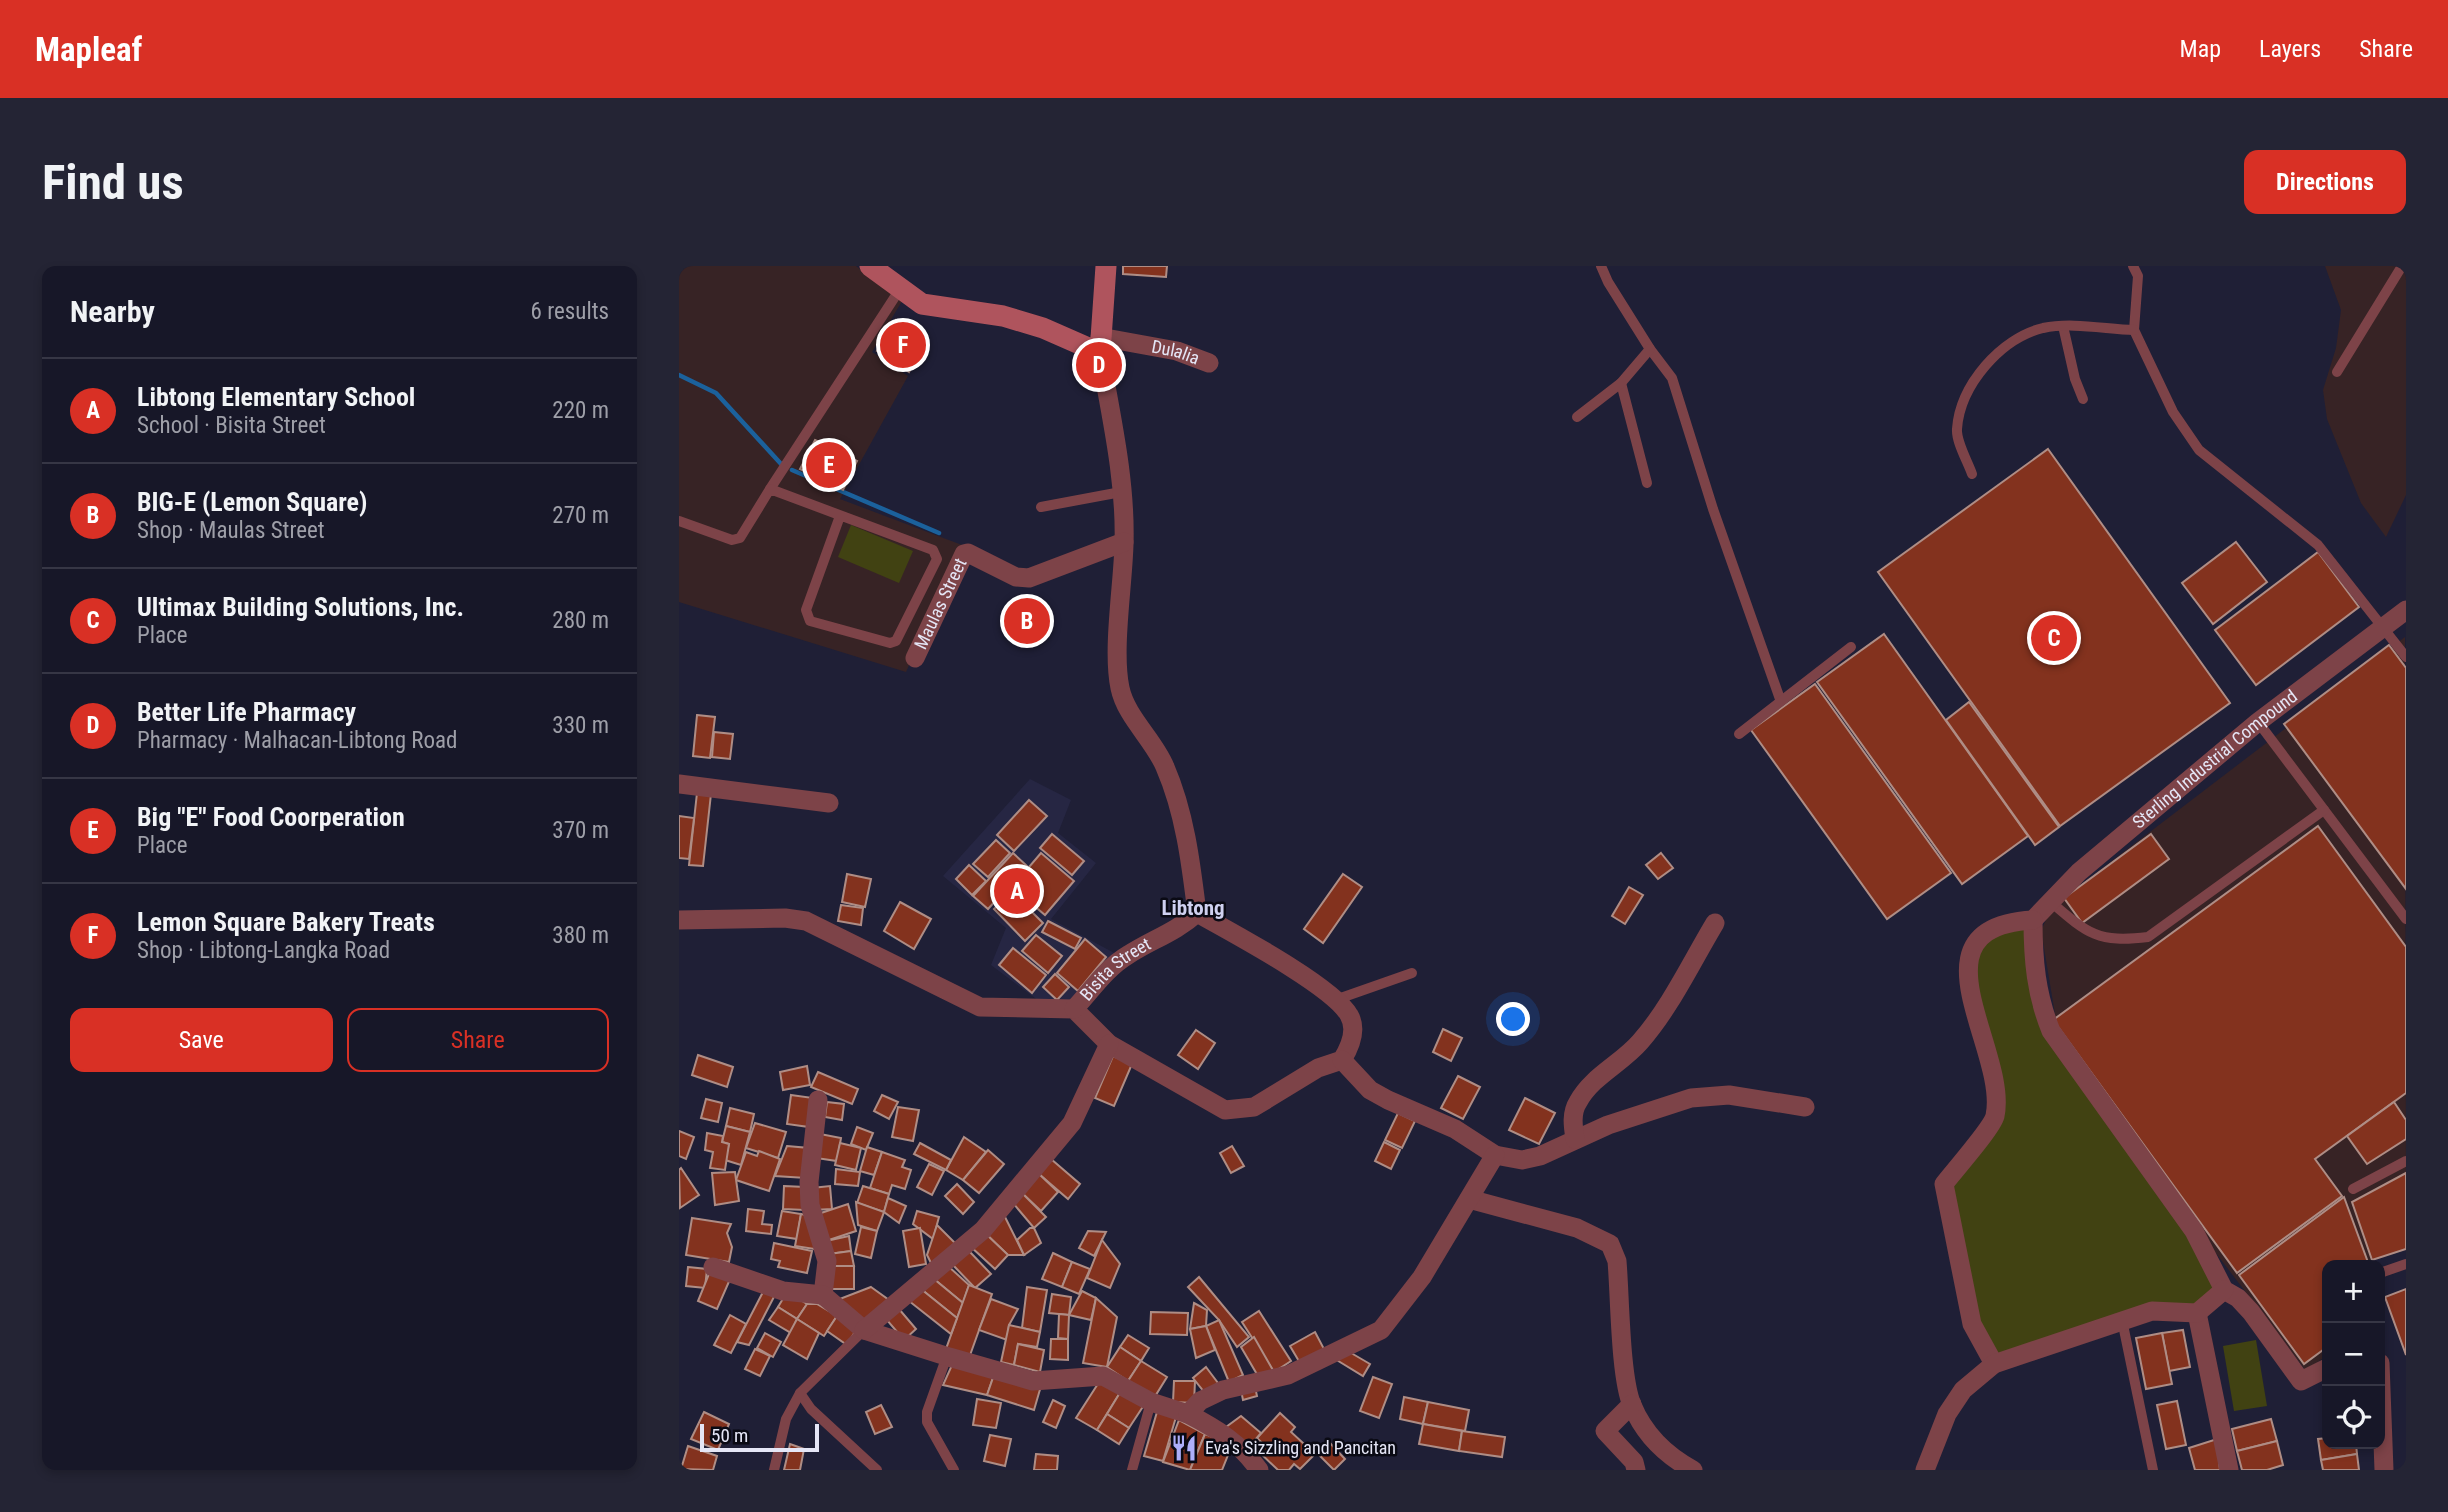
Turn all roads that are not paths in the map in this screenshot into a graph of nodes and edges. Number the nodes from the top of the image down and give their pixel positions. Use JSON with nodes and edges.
{"nodes":[{"id":1,"x":870,"y":266,"type":"edge"},
{"id":2,"x":1106,"y":266,"type":"edge"},
{"id":3,"x":1601,"y":266,"type":"edge"},
{"id":4,"x":2133,"y":266,"type":"edge"},
{"id":5,"x":2402,"y":266,"type":"edge"},
{"id":6,"x":900,"y":289,"type":"junction"},
{"id":7,"x":2063,"y":326,"type":"junction"},
{"id":8,"x":2134,"y":330,"type":"junction"},
{"id":9,"x":1100,"y":345,"type":"junction"},
{"id":10,"x":1650,"y":349,"type":"junction"},
{"id":11,"x":1209,"y":363,"type":"dead end"},
{"id":12,"x":2337,"y":372,"type":"dead end"},
{"id":13,"x":1621,"y":383,"type":"junction"},
{"id":14,"x":2083,"y":399,"type":"dead end"},
{"id":15,"x":1577,"y":417,"type":"dead end"},
{"id":16,"x":1972,"y":474,"type":"dead end"},
{"id":17,"x":1647,"y":483,"type":"dead end"},
{"id":18,"x":770,"y":489,"type":"junction"},
{"id":19,"x":1121,"y":492,"type":"junction"},
{"id":20,"x":1041,"y":508,"type":"dead end"},
{"id":21,"x":840,"y":516,"type":"junction"},
{"id":22,"x":679,"y":521,"type":"edge"},
{"id":23,"x":1124,"y":542,"type":"junction"},
{"id":24,"x":2406,"y":610,"type":"edge"},
{"id":25,"x":2384,"y":628,"type":"junction"},
{"id":26,"x":1851,"y":647,"type":"dead end"},
{"id":27,"x":2406,"y":657,"type":"edge"},
{"id":28,"x":915,"y":658,"type":"dead end"},
{"id":29,"x":1780,"y":699,"type":"junction"},
{"id":30,"x":2258,"y":722,"type":"junction"},
{"id":31,"x":1739,"y":734,"type":"dead end"},
{"id":32,"x":679,"y":784,"type":"edge"},
{"id":33,"x":829,"y":803,"type":"dead end"},
{"id":34,"x":2324,"y":810,"type":"junction"},
{"id":35,"x":2051,"y":902,"type":"junction"},
{"id":36,"x":1197,"y":913,"type":"junction"},
{"id":37,"x":2406,"y":919,"type":"edge"},
{"id":38,"x":679,"y":920,"type":"edge"},
{"id":39,"x":2033,"y":920,"type":"junction"},
{"id":40,"x":1715,"y":923,"type":"dead end"},
{"id":41,"x":1412,"y":973,"type":"dead end"},
{"id":42,"x":1334,"y":1000,"type":"junction"},
{"id":43,"x":1075,"y":1010,"type":"junction"},
{"id":44,"x":1109,"y":1044,"type":"junction"},
{"id":45,"x":1342,"y":1060,"type":"junction"},
{"id":46,"x":818,"y":1100,"type":"dead end"},
{"id":47,"x":1805,"y":1107,"type":"dead end"},
{"id":48,"x":1575,"y":1139,"type":"junction"},
{"id":49,"x":1495,"y":1156,"type":"junction"},
{"id":50,"x":2406,"y":1161,"type":"edge"},
{"id":51,"x":2353,"y":1189,"type":"dead end"},
{"id":52,"x":1469,"y":1199,"type":"junction"},
{"id":53,"x":2406,"y":1265,"type":"edge"},
{"id":54,"x":713,"y":1267,"type":"dead end"},
{"id":55,"x":2385,"y":1271,"type":"edge"},
{"id":56,"x":2224,"y":1290,"type":"junction"},
{"id":57,"x":823,"y":1295,"type":"junction"},
{"id":58,"x":2197,"y":1313,"type":"junction"},
{"id":59,"x":2122,"y":1319,"type":"junction"},
{"id":60,"x":864,"y":1330,"type":"junction"},
{"id":61,"x":947,"y":1356,"type":"junction"},
{"id":62,"x":1994,"y":1364,"type":"junction"},
{"id":63,"x":2322,"y":1370,"type":"edge"},
{"id":64,"x":2381,"y":1386,"type":"edge"},
{"id":65,"x":800,"y":1393,"type":"junction"},
{"id":66,"x":1151,"y":1402,"type":"junction"},
{"id":67,"x":1632,"y":1404,"type":"junction"},
{"id":68,"x":1188,"y":1414,"type":"junction"},
{"id":69,"x":774,"y":1470,"type":"edge"},
{"id":70,"x":877,"y":1470,"type":"edge"},
{"id":71,"x":954,"y":1470,"type":"edge"},
{"id":72,"x":1132,"y":1470,"type":"edge"},
{"id":73,"x":1259,"y":1470,"type":"edge"},
{"id":74,"x":1636,"y":1470,"type":"edge"},
{"id":75,"x":1693,"y":1470,"type":"edge"},
{"id":76,"x":1925,"y":1470,"type":"edge"},
{"id":77,"x":2153,"y":1470,"type":"edge"},
{"id":78,"x":2229,"y":1470,"type":"edge"},
{"id":79,"x":2384,"y":1470,"type":"edge"}],
"edges":[{"from":1,"to":6,"type":"main road"},
{"from":2,"to":9,"type":"main road"},
{"from":3,"to":10,"type":"lane"},
{"from":4,"to":8,"type":"lane"},
{"from":5,"to":12,"type":"lane"},
{"from":6,"to":9,"type":"main road"},
{"from":6,"to":18,"type":"lane"},
{"from":7,"to":8,"type":"lane"},
{"from":7,"to":14,"type":"lane"},
{"from":7,"to":16,"type":"lane"},
{"from":8,"to":25,"type":"lane"},
{"from":9,"to":11,"type":"street","name":"Dulalia"},
{"from":9,"to":19,"type":"street"},
{"from":10,"to":13,"type":"lane"},
{"from":10,"to":29,"type":"lane"},
{"from":13,"to":15,"type":"lane"},
{"from":13,"to":17,"type":"lane"},
{"from":18,"to":21,"type":"lane"},
{"from":18,"to":22,"type":"lane"},
{"from":19,"to":20,"type":"lane"},
{"from":19,"to":23,"type":"street"},
{"from":21,"to":21,"type":"lane"},
{"from":23,"to":28,"type":"street","name":"Maulas Street"},
{"from":23,"to":36,"type":"street"},
{"from":24,"to":25,"type":"street","name":"Sterling Industrial Compound"},
{"from":25,"to":27,"type":"lane"},
{"from":25,"to":30,"type":"street","name":"Sterling Industrial Compound"},
{"from":26,"to":29,"type":"lane"},
{"from":29,"to":31,"type":"lane"},
{"from":30,"to":34,"type":"lane"},
{"from":30,"to":35,"type":"street","name":"Sterling Industrial Compound"},
{"from":32,"to":33,"type":"street"},
{"from":34,"to":35,"type":"lane"},
{"from":34,"to":37,"type":"lane"},
{"from":35,"to":39,"type":"street","name":"Sterling Industrial Compound"},
{"from":36,"to":42,"type":"street"},
{"from":36,"to":43,"type":"street","name":"Bisita Street"},
{"from":38,"to":43,"type":"street"},
{"from":39,"to":56,"type":"street"},
{"from":39,"to":62,"type":"street"},
{"from":40,"to":48,"type":"street"},
{"from":41,"to":42,"type":"lane"},
{"from":42,"to":45,"type":"street"},
{"from":43,"to":44,"type":"street"},
{"from":44,"to":45,"type":"street"},
{"from":44,"to":60,"type":"street"},
{"from":45,"to":49,"type":"street"},
{"from":46,"to":57,"type":"street"},
{"from":47,"to":48,"type":"street"},
{"from":48,"to":49,"type":"street"},
{"from":49,"to":52,"type":"street"},
{"from":50,"to":51,"type":"lane"},
{"from":52,"to":67,"type":"street"},
{"from":52,"to":68,"type":"street"},
{"from":53,"to":55,"type":"lane"},
{"from":54,"to":57,"type":"street"},
{"from":56,"to":58,"type":"street"},
{"from":56,"to":63,"type":"street"},
{"from":57,"to":60,"type":"street"},
{"from":58,"to":59,"type":"street"},
{"from":58,"to":78,"type":"street"},
{"from":59,"to":62,"type":"street"},
{"from":59,"to":77,"type":"lane"},
{"from":60,"to":61,"type":"street"},
{"from":60,"to":65,"type":"lane"},
{"from":61,"to":66,"type":"street"},
{"from":61,"to":71,"type":"lane"},
{"from":62,"to":76,"type":"street"},
{"from":64,"to":79,"type":"street"},
{"from":65,"to":69,"type":"lane"},
{"from":65,"to":70,"type":"lane"},
{"from":66,"to":68,"type":"street"},
{"from":66,"to":72,"type":"lane"},
{"from":67,"to":74,"type":"street"},
{"from":67,"to":75,"type":"street"},
{"from":68,"to":73,"type":"street"}]}
